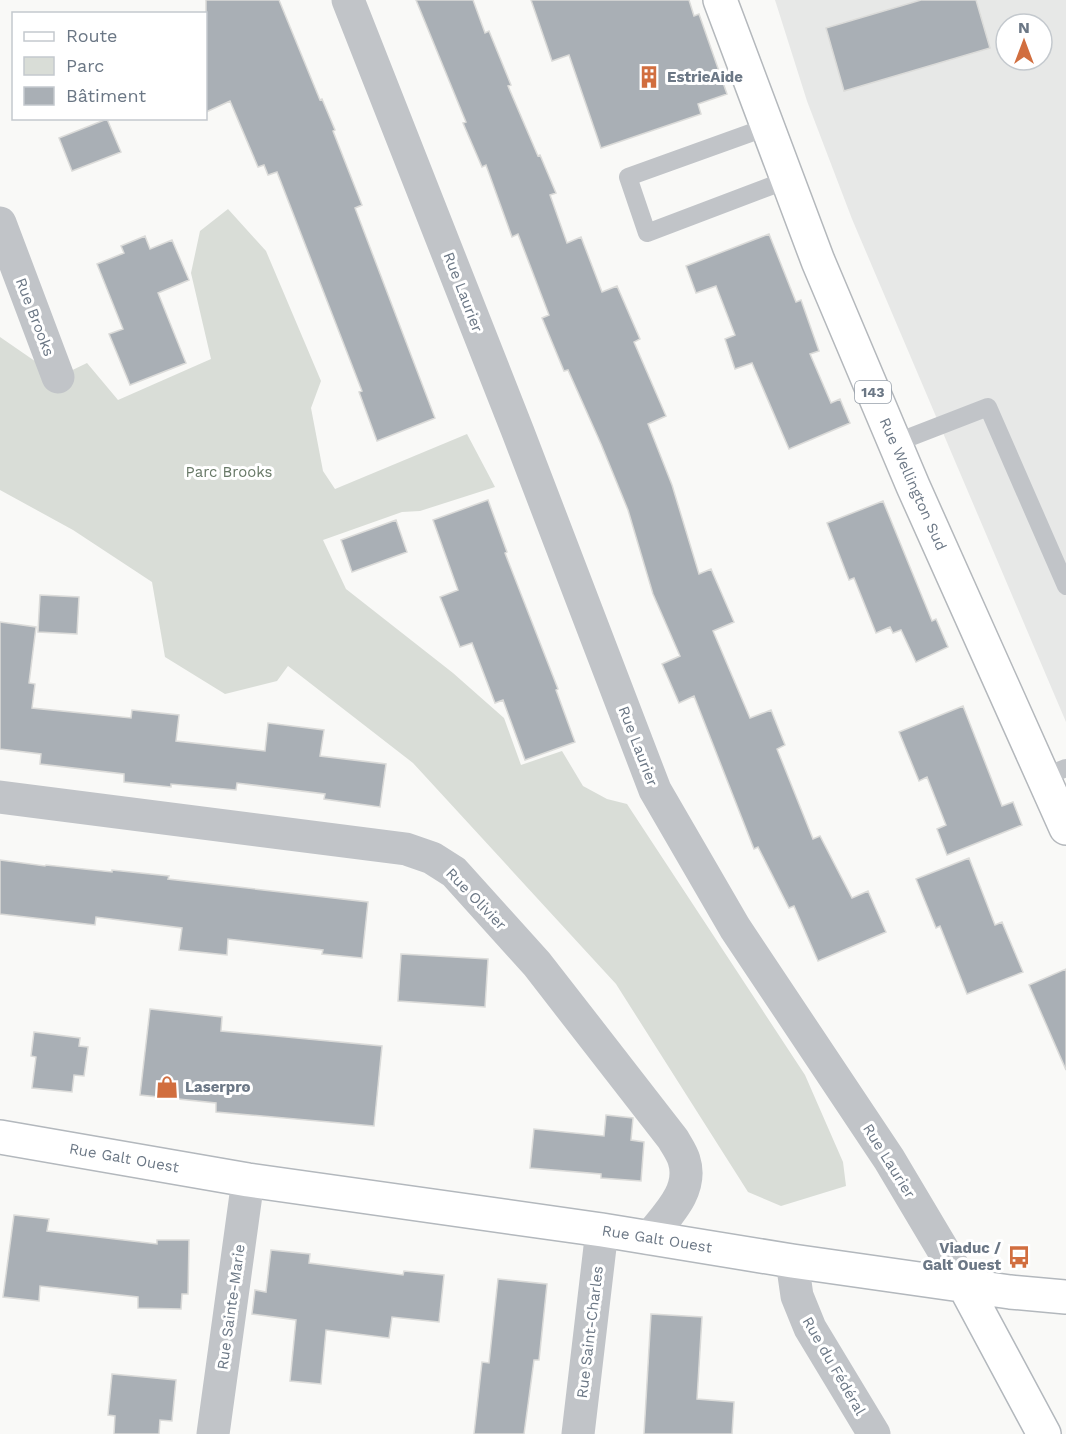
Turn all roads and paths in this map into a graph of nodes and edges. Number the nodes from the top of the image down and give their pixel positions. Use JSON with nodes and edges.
{"nodes":[{"id":1,"x":348,"y":0,"type":"edge"},
{"id":2,"x":720,"y":0,"type":"edge"},
{"id":3,"x":767,"y":127,"type":"junction"},
{"id":4,"x":787,"y":180,"type":"junction"},
{"id":5,"x":0,"y":224,"type":"edge"},
{"id":6,"x":58,"y":377,"type":"dead end"},
{"id":7,"x":895,"y":443,"type":"junction"},
{"id":8,"x":1066,"y":586,"type":"edge"},
{"id":9,"x":1055,"y":772,"type":"edge"},
{"id":10,"x":0,"y":797,"type":"edge"},
{"id":11,"x":1066,"y":828,"type":"edge"},
{"id":12,"x":0,"y":1137,"type":"edge"},
{"id":13,"x":0,"y":1160,"type":"edge"},
{"id":14,"x":248,"y":1180,"type":"junction"},
{"id":15,"x":602,"y":1230,"type":"junction"},
{"id":16,"x":649,"y":1238,"type":"junction"},
{"id":17,"x":792,"y":1261,"type":"junction"},
{"id":18,"x":964,"y":1285,"type":"junction"},
{"id":19,"x":1066,"y":1298,"type":"edge"},
{"id":20,"x":213,"y":1434,"type":"edge"},
{"id":21,"x":578,"y":1434,"type":"edge"},
{"id":22,"x":874,"y":1434,"type":"edge"},
{"id":23,"x":1044,"y":1434,"type":"edge"}],
"edges":[{"from":1,"to":18,"type":"street","name":"Rue Laurier"},
{"from":2,"to":3,"type":"main road","name":"Rue Wellington Sud","number":"143"},
{"from":3,"to":4,"type":"main road","name":"Rue Wellington Sud","number":"143"},
{"from":3,"to":4,"type":"lane"},
{"from":4,"to":7,"type":"main road","name":"Rue Wellington Sud","number":"143"},
{"from":5,"to":6,"type":"street","name":"Rue Brooks"},
{"from":7,"to":8,"type":"lane"},
{"from":7,"to":9,"type":"main road","name":"Rue Wellington Sud","number":"143"},
{"from":9,"to":11,"type":"main road","name":"Rue Wellington Sud","number":"143"},
{"from":10,"to":16,"type":"street","name":"Rue Olivier"},
{"from":12,"to":14,"type":"main road","name":"Rue Galt Ouest"},
{"from":13,"to":14,"type":"main road","name":"Rue Galt Ouest"},
{"from":14,"to":15,"type":"main road","name":"Rue Galt Ouest"},
{"from":14,"to":20,"type":"street","name":"Rue Sainte-Marie"},
{"from":15,"to":16,"type":"main road","name":"Rue Galt Ouest"},
{"from":15,"to":21,"type":"street","name":"Rue Saint-Charles"},
{"from":16,"to":17,"type":"main road","name":"Rue Galt Ouest"},
{"from":17,"to":18,"type":"main road","name":"Rue Galt Ouest"},
{"from":17,"to":22,"type":"street","name":"Rue du Fédéral"},
{"from":18,"to":19,"type":"main road","name":"Rue Galt Ouest"},
{"from":18,"to":23,"type":"main road","name":"Rue Laurier"}]}
